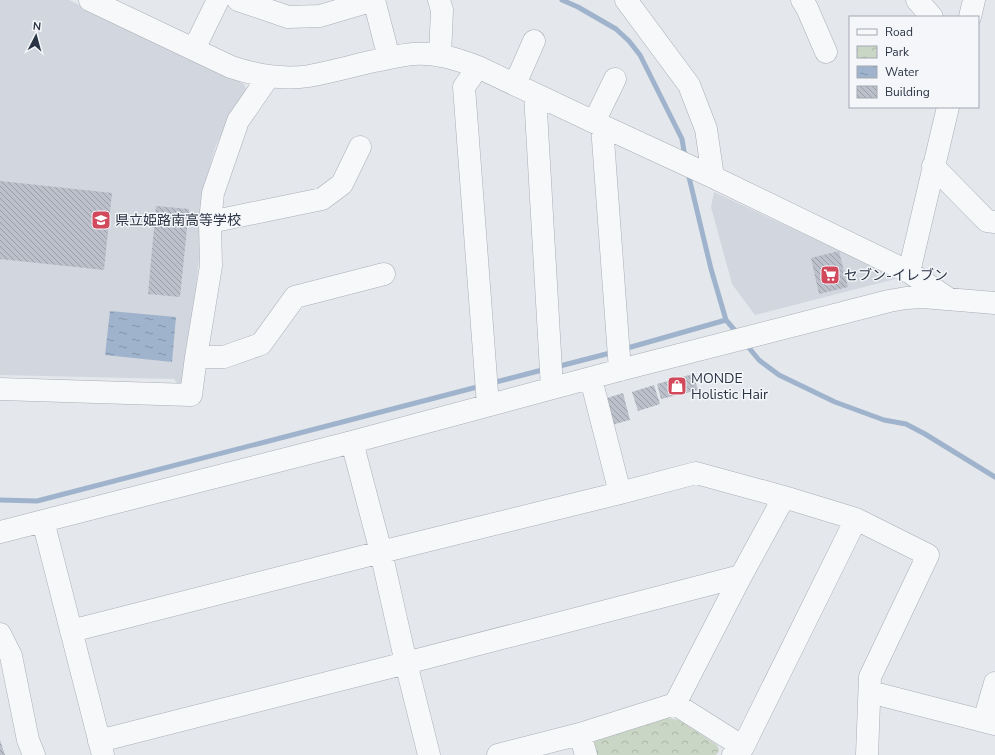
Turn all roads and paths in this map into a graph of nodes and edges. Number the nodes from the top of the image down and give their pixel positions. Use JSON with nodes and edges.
{"nodes":[{"id":1,"x":90,"y":0,"type":"edge"},
{"id":2,"x":218,"y":0,"type":"edge"},
{"id":3,"x":238,"y":0,"type":"edge"},
{"id":4,"x":374,"y":0,"type":"edge"},
{"id":5,"x":439,"y":0,"type":"edge"},
{"id":6,"x":626,"y":0,"type":"edge"},
{"id":7,"x":802,"y":0,"type":"edge"},
{"id":8,"x":917,"y":0,"type":"edge"},
{"id":9,"x":974,"y":0,"type":"edge"},
{"id":10,"x":931,"y":16,"type":"edge"},
{"id":11,"x":970,"y":16,"type":"edge"},
{"id":12,"x":534,"y":41,"type":"dead end"},
{"id":13,"x":194,"y":49,"type":"junction"},
{"id":14,"x":826,"y":52,"type":"dead end"},
{"id":15,"x":440,"y":55,"type":"junction"},
{"id":16,"x":389,"y":58,"type":"junction"},
{"id":17,"x":478,"y":67,"type":"junction"},
{"id":18,"x":269,"y":76,"type":"junction"},
{"id":19,"x":615,"y":79,"type":"dead end"},
{"id":20,"x":515,"y":84,"type":"junction"},
{"id":21,"x":535,"y":94,"type":"junction"},
{"id":22,"x":948,"y":108,"type":"edge"},
{"id":23,"x":598,"y":124,"type":"junction"},
{"id":24,"x":360,"y":147,"type":"dead end"},
{"id":25,"x":933,"y":166,"type":"junction"},
{"id":26,"x":713,"y":176,"type":"junction"},
{"id":27,"x":210,"y":222,"type":"junction"},
{"id":28,"x":995,"y":222,"type":"edge"},
{"id":29,"x":909,"y":272,"type":"junction"},
{"id":30,"x":384,"y":274,"type":"dead end"},
{"id":31,"x":949,"y":299,"type":"junction"},
{"id":32,"x":995,"y":303,"type":"edge"},
{"id":33,"x":619,"y":355,"type":"junction"},
{"id":34,"x":196,"y":357,"type":"junction"},
{"id":35,"x":551,"y":372,"type":"junction"},
{"id":36,"x":591,"y":379,"type":"junction"},
{"id":37,"x":0,"y":389,"type":"edge"},
{"id":38,"x":487,"y":390,"type":"junction"},
{"id":39,"x":352,"y":442,"type":"junction"},
{"id":40,"x":620,"y":493,"type":"junction"},
{"id":41,"x":784,"y":497,"type":"junction"},
{"id":42,"x":856,"y":519,"type":"junction"},
{"id":43,"x":43,"y":521,"type":"junction"},
{"id":44,"x":0,"y":532,"type":"edge"},
{"id":45,"x":381,"y":552,"type":"junction"},
{"id":46,"x":742,"y":576,"type":"junction"},
{"id":47,"x":71,"y":631,"type":"junction"},
{"id":48,"x":0,"y":634,"type":"edge"},
{"id":49,"x":406,"y":663,"type":"junction"},
{"id":50,"x":995,"y":684,"type":"edge"},
{"id":51,"x":870,"y":692,"type":"junction"},
{"id":52,"x":675,"y":704,"type":"junction"},
{"id":53,"x":989,"y":723,"type":"edge"},
{"id":54,"x":580,"y":734,"type":"junction"},
{"id":55,"x":101,"y":748,"type":"edge"},
{"id":56,"x":738,"y":751,"type":"edge"},
{"id":57,"x":34,"y":755,"type":"edge"},
{"id":58,"x":429,"y":755,"type":"edge"},
{"id":59,"x":498,"y":755,"type":"edge"},
{"id":60,"x":586,"y":755,"type":"edge"},
{"id":61,"x":867,"y":755,"type":"edge"}],
"edges":[{"from":1,"to":13,"type":"street"},
{"from":2,"to":13,"type":"street"},
{"from":3,"to":4,"type":"street"},
{"from":4,"to":16,"type":"street"},
{"from":5,"to":15,"type":"street"},
{"from":6,"to":26,"type":"street"},
{"from":7,"to":14,"type":"street"},
{"from":8,"to":10,"type":"street"},
{"from":9,"to":11,"type":"street"},
{"from":12,"to":20,"type":"street"},
{"from":13,"to":18,"type":"street"},
{"from":15,"to":16,"type":"street"},
{"from":15,"to":17,"type":"street"},
{"from":16,"to":18,"type":"street"},
{"from":17,"to":20,"type":"street"},
{"from":17,"to":38,"type":"street"},
{"from":18,"to":27,"type":"street"},
{"from":19,"to":23,"type":"street"},
{"from":20,"to":21,"type":"street"},
{"from":21,"to":23,"type":"street"},
{"from":21,"to":35,"type":"street"},
{"from":22,"to":25,"type":"street"},
{"from":23,"to":26,"type":"street"},
{"from":23,"to":33,"type":"street"},
{"from":24,"to":27,"type":"street"},
{"from":25,"to":28,"type":"street"},
{"from":25,"to":29,"type":"street"},
{"from":26,"to":29,"type":"street"},
{"from":27,"to":34,"type":"street"},
{"from":29,"to":31,"type":"street"},
{"from":30,"to":34,"type":"street"},
{"from":31,"to":32,"type":"street"},
{"from":31,"to":33,"type":"street"},
{"from":33,"to":36,"type":"street"},
{"from":34,"to":37,"type":"street"},
{"from":35,"to":36,"type":"street"},
{"from":35,"to":38,"type":"street"},
{"from":36,"to":40,"type":"street"},
{"from":38,"to":39,"type":"street"},
{"from":39,"to":43,"type":"street"},
{"from":39,"to":45,"type":"street"},
{"from":40,"to":41,"type":"street"},
{"from":40,"to":45,"type":"street"},
{"from":41,"to":42,"type":"street"},
{"from":41,"to":46,"type":"street"},
{"from":42,"to":51,"type":"street"},
{"from":42,"to":56,"type":"street"},
{"from":43,"to":44,"type":"street"},
{"from":43,"to":47,"type":"street"},
{"from":45,"to":47,"type":"street"},
{"from":45,"to":49,"type":"street"},
{"from":46,"to":49,"type":"street"},
{"from":46,"to":52,"type":"street"},
{"from":47,"to":55,"type":"street"},
{"from":48,"to":57,"type":"street"},
{"from":49,"to":55,"type":"street"},
{"from":49,"to":58,"type":"street"},
{"from":50,"to":53,"type":"street"},
{"from":51,"to":53,"type":"street"},
{"from":51,"to":61,"type":"street"},
{"from":52,"to":54,"type":"street"},
{"from":52,"to":56,"type":"street"},
{"from":54,"to":59,"type":"street"},
{"from":54,"to":60,"type":"street"}]}
